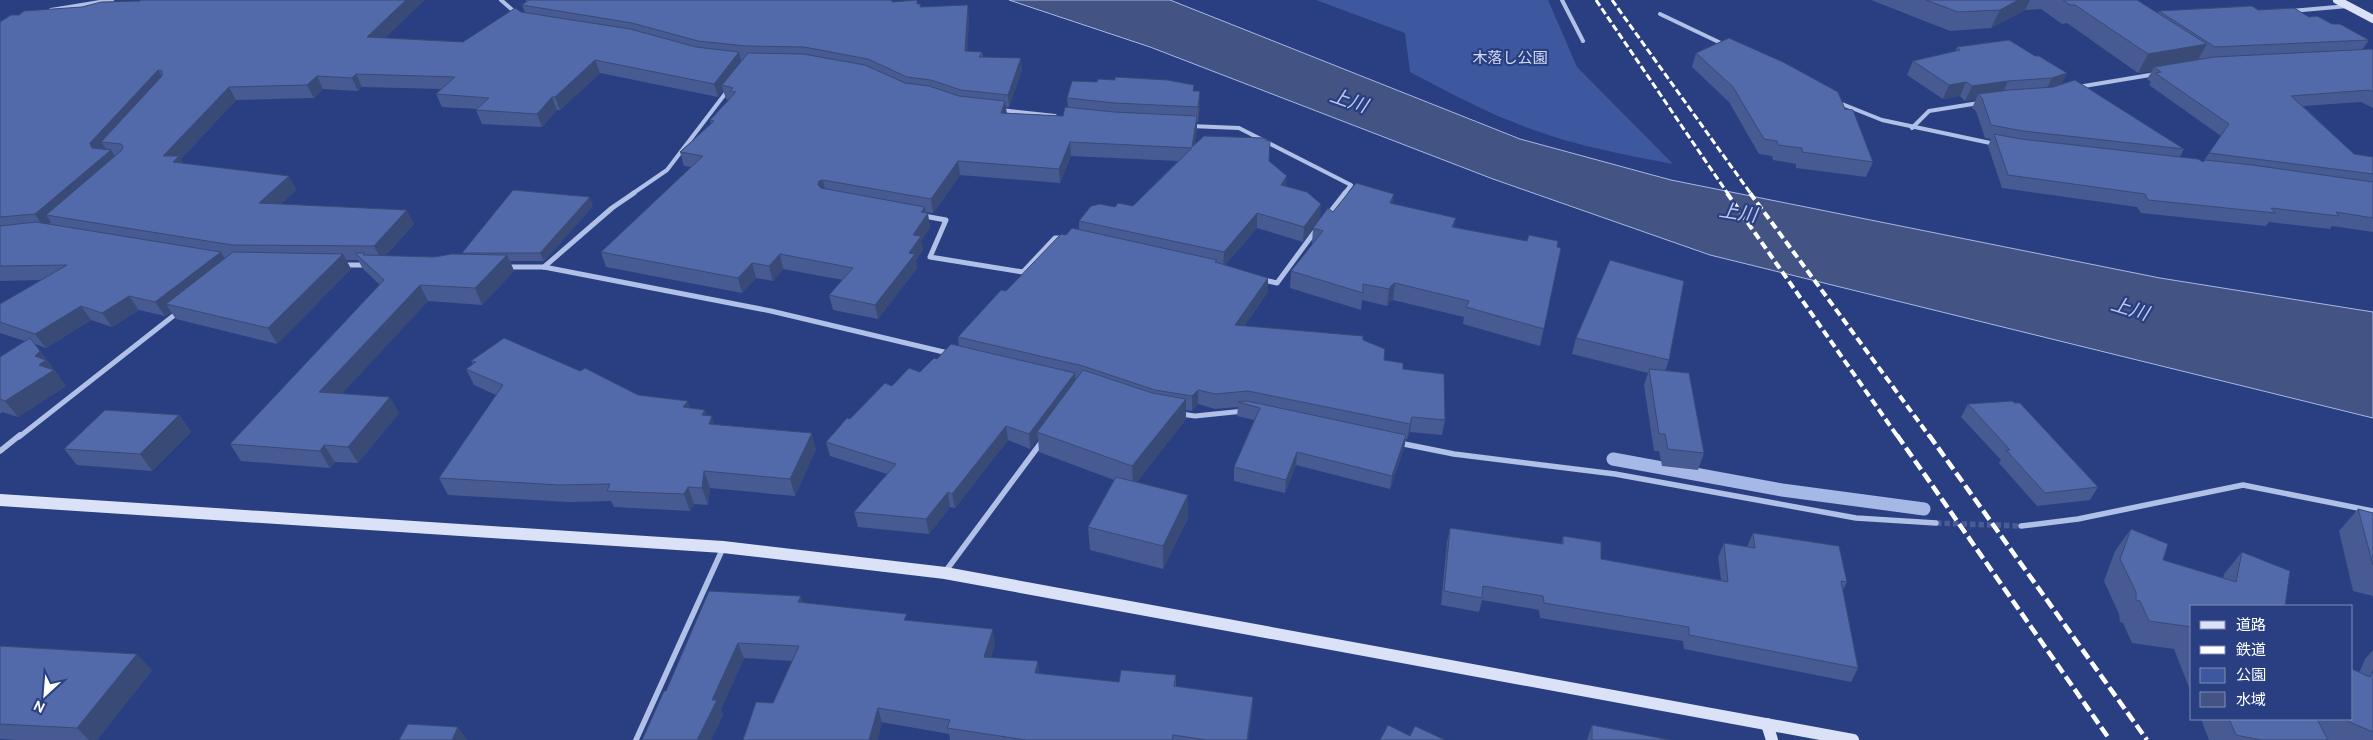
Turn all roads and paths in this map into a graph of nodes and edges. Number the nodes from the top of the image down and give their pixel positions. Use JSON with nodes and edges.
{"nodes":[{"id":1,"x":112,"y":0,"type":"edge"},
{"id":2,"x":501,"y":0,"type":"edge"},
{"id":3,"x":1562,"y":0,"type":"edge"},
{"id":4,"x":2337,"y":0,"type":"edge"},
{"id":5,"x":2348,"y":6,"type":"junction"},
{"id":6,"x":44,"y":11,"type":"edge"},
{"id":7,"x":2283,"y":12,"type":"edge"},
{"id":8,"x":1660,"y":14,"type":"dead end"},
{"id":9,"x":520,"y":16,"type":"edge"},
{"id":10,"x":2373,"y":19,"type":"edge"},
{"id":11,"x":1583,"y":41,"type":"dead end"},
{"id":12,"x":1730,"y":48,"type":"edge"},
{"id":13,"x":2159,"y":74,"type":"edge"},
{"id":14,"x":731,"y":86,"type":"edge"},
{"id":15,"x":2074,"y":88,"type":"edge"},
{"id":16,"x":1835,"y":100,"type":"edge"},
{"id":17,"x":1983,"y":102,"type":"edge"},
{"id":18,"x":991,"y":109,"type":"edge"},
{"id":19,"x":1058,"y":116,"type":"edge"},
{"id":20,"x":1182,"y":125,"type":"edge"},
{"id":21,"x":1912,"y":128,"type":"junction"},
{"id":22,"x":2005,"y":146,"type":"edge"},
{"id":23,"x":918,"y":215,"type":"edge"},
{"id":24,"x":1323,"y":221,"type":"edge"},
{"id":25,"x":1317,"y":228,"type":"edge"},
{"id":26,"x":1064,"y":238,"type":"edge"},
{"id":27,"x":338,"y":264,"type":"edge"},
{"id":28,"x":378,"y":265,"type":"edge"},
{"id":29,"x":495,"y":267,"type":"edge"},
{"id":30,"x":544,"y":267,"type":"junction"},
{"id":31,"x":1258,"y":278,"type":"edge"},
{"id":32,"x":186,"y":305,"type":"edge"},
{"id":33,"x":959,"y":356,"type":"edge"},
{"id":34,"x":1247,"y":410,"type":"edge"},
{"id":35,"x":1170,"y":412,"type":"edge"},
{"id":36,"x":1049,"y":431,"type":"edge"},
{"id":37,"x":1388,"y":440,"type":"edge"},
{"id":38,"x":0,"y":451,"type":"edge"},
{"id":39,"x":0,"y":500,"type":"edge"},
{"id":40,"x":2373,"y":511,"type":"edge"},
{"id":41,"x":1936,"y":523,"type":"tunnel mouth"},
{"id":42,"x":2021,"y":526,"type":"tunnel mouth"},
{"id":43,"x":723,"y":547,"type":"junction"},
{"id":44,"x":945,"y":572,"type":"junction"},
{"id":45,"x":1767,"y":724,"type":"junction"},
{"id":46,"x":636,"y":740,"type":"edge"},
{"id":47,"x":1772,"y":740,"type":"edge"},
{"id":48,"x":1852,"y":740,"type":"edge"}],
"edges":[{"from":1,"to":6,"type":"street"},
{"from":2,"to":9,"type":"street"},
{"from":3,"to":11,"type":"street"},
{"from":4,"to":5,"type":"street"},
{"from":5,"to":7,"type":"street"},
{"from":5,"to":10,"type":"street"},
{"from":8,"to":12,"type":"street"},
{"from":13,"to":15,"type":"street"},
{"from":14,"to":30,"type":"street"},
{"from":16,"to":21,"type":"street"},
{"from":17,"to":21,"type":"street"},
{"from":18,"to":19,"type":"street"},
{"from":20,"to":24,"type":"street"},
{"from":21,"to":22,"type":"street"},
{"from":23,"to":26,"type":"street"},
{"from":25,"to":31,"type":"street"},
{"from":27,"to":28,"type":"street"},
{"from":29,"to":30,"type":"street"},
{"from":30,"to":33,"type":"street"},
{"from":32,"to":38,"type":"street"},
{"from":34,"to":35,"type":"street"},
{"from":36,"to":44,"type":"street"},
{"from":37,"to":41,"type":"street"},
{"from":39,"to":43,"type":"street"},
{"from":40,"to":42,"type":"street"},
{"from":43,"to":44,"type":"street"},
{"from":43,"to":46,"type":"street"},
{"from":44,"to":45,"type":"street"},
{"from":45,"to":47,"type":"street"},
{"from":45,"to":48,"type":"street"}]}
